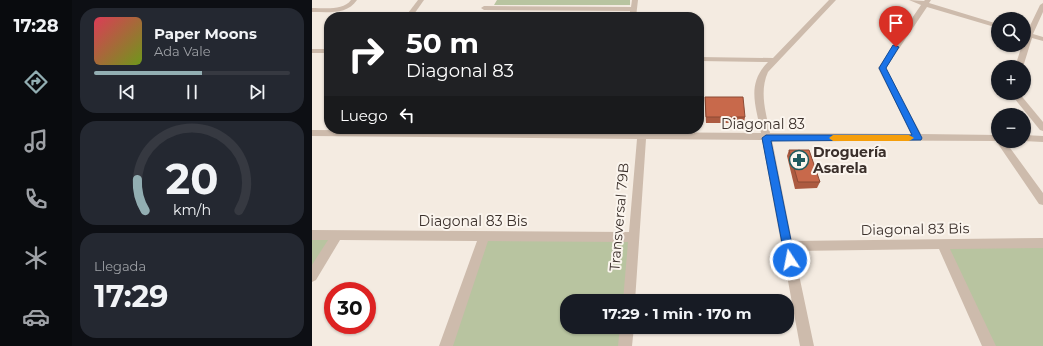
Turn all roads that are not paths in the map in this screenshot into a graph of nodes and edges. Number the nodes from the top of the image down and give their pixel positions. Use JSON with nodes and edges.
{"nodes":[{"id":1,"x":354,"y":0,"type":"edge"},
{"id":2,"x":421,"y":0,"type":"edge"},
{"id":3,"x":489,"y":0,"type":"edge"},
{"id":4,"x":635,"y":0,"type":"edge"},
{"id":5,"x":833,"y":0,"type":"edge"},
{"id":6,"x":912,"y":0,"type":"edge"},
{"id":7,"x":927,"y":2,"type":"edge"},
{"id":8,"x":1043,"y":5,"type":"edge"},
{"id":9,"x":634,"y":9,"type":"junction"},
{"id":10,"x":312,"y":10,"type":"edge"},
{"id":11,"x":412,"y":12,"type":"edge"},
{"id":12,"x":634,"y":12,"type":"edge"},
{"id":13,"x":991,"y":24,"type":"edge"},
{"id":14,"x":1031,"y":27,"type":"edge"},
{"id":15,"x":1031,"y":35,"type":"edge"},
{"id":16,"x":1043,"y":39,"type":"edge"},
{"id":17,"x":312,"y":51,"type":"edge"},
{"id":18,"x":324,"y":51,"type":"edge"},
{"id":19,"x":704,"y":58,"type":"edge"},
{"id":20,"x":774,"y":60,"type":"junction"},
{"id":21,"x":1020,"y":100,"type":"edge"},
{"id":22,"x":1043,"y":128,"type":"edge"},
{"id":23,"x":324,"y":132,"type":"edge"},
{"id":24,"x":312,"y":133,"type":"edge"},
{"id":25,"x":524,"y":134,"type":"edge"},
{"id":26,"x":642,"y":136,"type":"junction"},
{"id":27,"x":766,"y":138,"type":"junction"},
{"id":28,"x":918,"y":138,"type":"junction"},
{"id":29,"x":991,"y":138,"type":"edge"},
{"id":30,"x":1031,"y":138,"type":"edge"},
{"id":31,"x":1043,"y":138,"type":"edge"},
{"id":32,"x":1005,"y":148,"type":"edge"},
{"id":33,"x":1043,"y":201,"type":"edge"},
{"id":34,"x":312,"y":235,"type":"edge"},
{"id":35,"x":337,"y":235,"type":"junction"},
{"id":36,"x":484,"y":236,"type":"junction"},
{"id":37,"x":634,"y":237,"type":"junction"},
{"id":38,"x":1043,"y":243,"type":"edge"},
{"id":39,"x":942,"y":244,"type":"junction"},
{"id":40,"x":787,"y":246,"type":"junction"},
{"id":41,"x":312,"y":276,"type":"edge"},
{"id":42,"x":630,"y":294,"type":"edge"},
{"id":43,"x":626,"y":334,"type":"edge"},
{"id":44,"x":446,"y":346,"type":"edge"},
{"id":45,"x":625,"y":346,"type":"edge"},
{"id":46,"x":806,"y":346,"type":"edge"},
{"id":47,"x":989,"y":346,"type":"edge"}],
"edges":[{"from":1,"to":10,"type":"street"},
{"from":2,"to":11,"type":"street"},
{"from":3,"to":9,"type":"street"},
{"from":4,"to":9,"type":"street"},
{"from":5,"to":20,"type":"street"},
{"from":6,"to":7,"type":"street"},
{"from":7,"to":13,"type":"street"},
{"from":7,"to":28,"type":"street"},
{"from":8,"to":14,"type":"street"},
{"from":9,"to":12,"type":"street"},
{"from":15,"to":16,"type":"street"},
{"from":17,"to":18,"type":"street"},
{"from":19,"to":20,"type":"street"},
{"from":20,"to":27,"type":"street"},
{"from":21,"to":22,"type":"street"},
{"from":23,"to":24,"type":"street","name":"Diagonal 83"},
{"from":25,"to":26,"type":"street","name":"Diagonal 83"},
{"from":26,"to":27,"type":"street","name":"Diagonal 83"},
{"from":26,"to":37,"type":"street","name":"Transversal 79B"},
{"from":27,"to":28,"type":"street","name":"Diagonal 83"},
{"from":27,"to":40,"type":"street"},
{"from":28,"to":29,"type":"street","name":"Diagonal 83"},
{"from":30,"to":31,"type":"street"},
{"from":32,"to":33,"type":"street"},
{"from":34,"to":35,"type":"street","name":"Diagonal 83 Bis"},
{"from":35,"to":36,"type":"street","name":"Diagonal 83 Bis"},
{"from":35,"to":41,"type":"street"},
{"from":36,"to":37,"type":"street","name":"Diagonal 83 Bis"},
{"from":36,"to":44,"type":"street"},
{"from":37,"to":42,"type":"street","name":"Transversal 79B"},
{"from":38,"to":39,"type":"street","name":"Diagonal 83 Bis"},
{"from":39,"to":40,"type":"street","name":"Diagonal 83 Bis"},
{"from":39,"to":47,"type":"street"},
{"from":40,"to":46,"type":"street"},
{"from":43,"to":45,"type":"street"}]}
